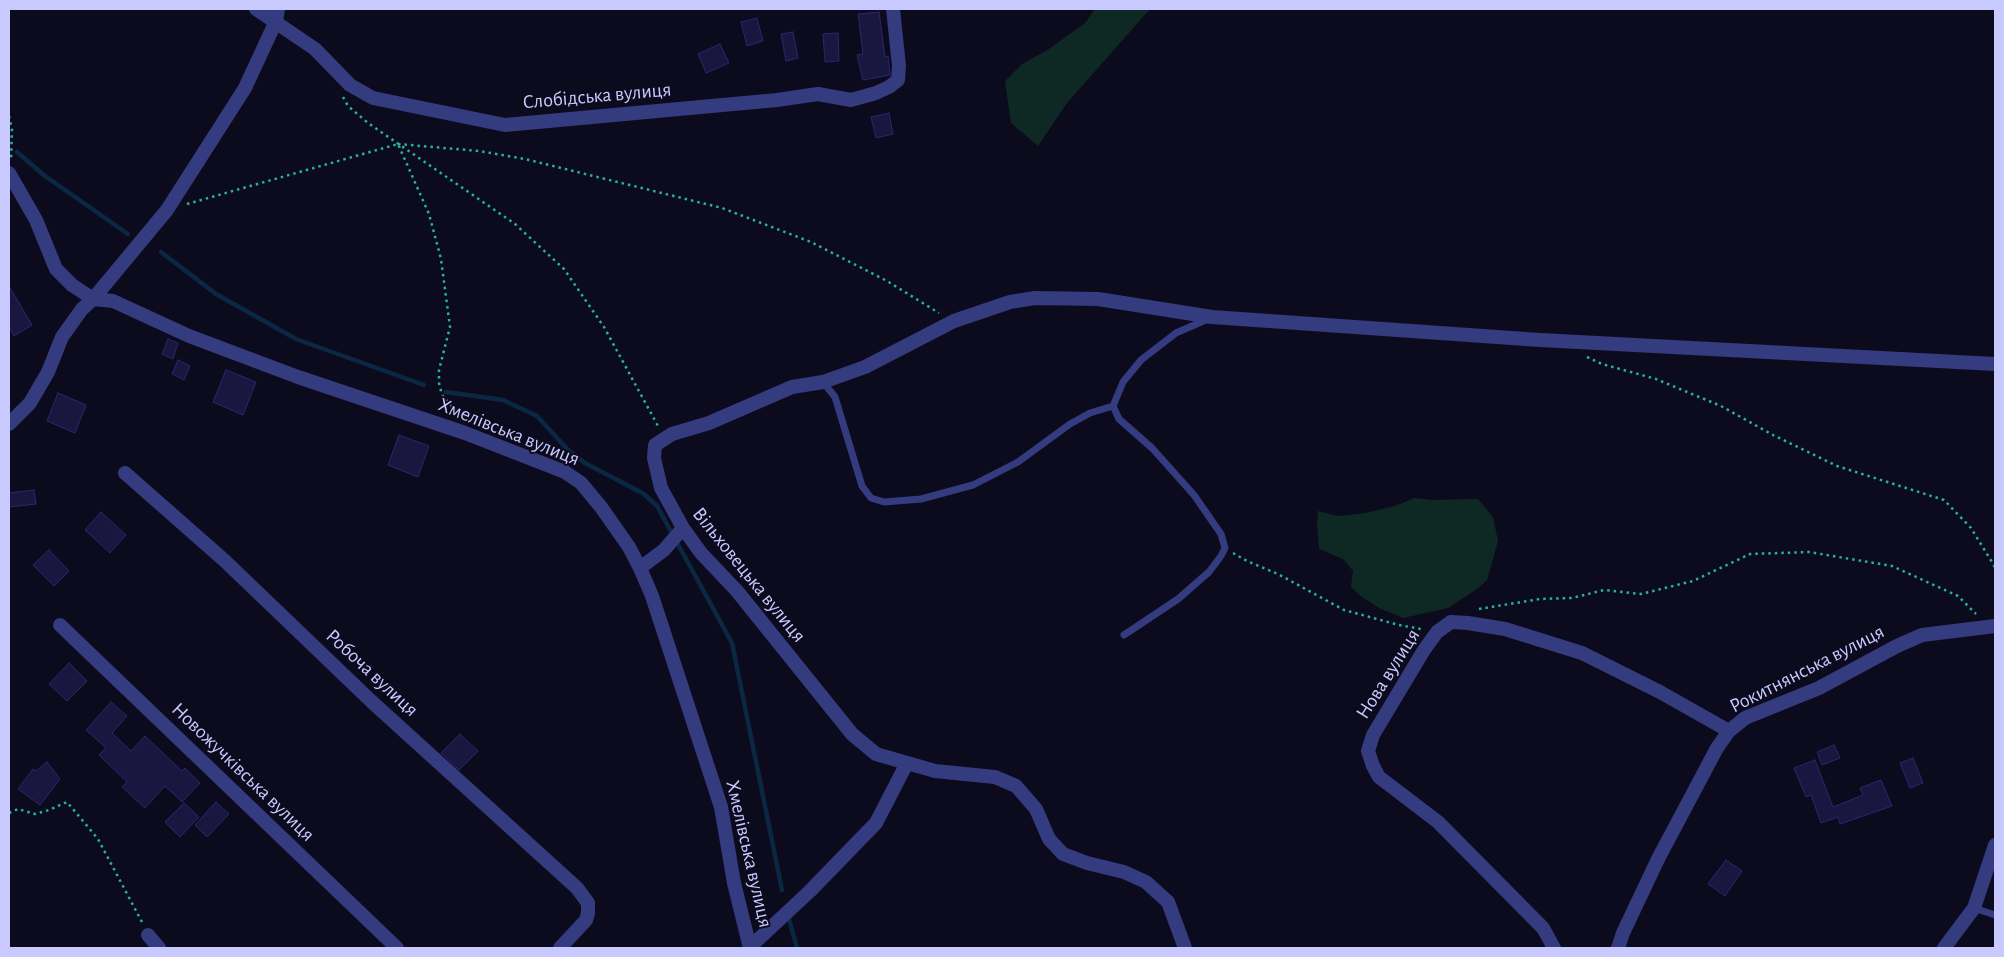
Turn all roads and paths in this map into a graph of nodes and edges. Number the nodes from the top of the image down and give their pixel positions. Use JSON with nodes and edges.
{"nodes":[{"id":1,"x":256,"y":9,"type":"edge"},
{"id":2,"x":893,"y":9,"type":"edge"},
{"id":3,"x":277,"y":15,"type":"edge"},
{"id":4,"x":339,"y":90,"type":"dead end"},
{"id":5,"x":9,"y":116,"type":"edge"},
{"id":6,"x":398,"y":144,"type":"junction"},
{"id":7,"x":10,"y":174,"type":"edge"},
{"id":8,"x":167,"y":210,"type":"junction"},
{"id":9,"x":93,"y":299,"type":"junction"},
{"id":10,"x":1212,"y":317,"type":"junction"},
{"id":11,"x":954,"y":321,"type":"junction"},
{"id":12,"x":1586,"y":357,"type":"dead end"},
{"id":13,"x":1995,"y":364,"type":"edge"},
{"id":14,"x":823,"y":382,"type":"junction"},
{"id":15,"x":1113,"y":406,"type":"junction"},
{"id":16,"x":9,"y":424,"type":"edge"},
{"id":17,"x":465,"y":432,"type":"junction"},
{"id":18,"x":665,"y":438,"type":"junction"},
{"id":19,"x":125,"y":473,"type":"dead end"},
{"id":20,"x":681,"y":531,"type":"junction"},
{"id":21,"x":1224,"y":548,"type":"junction"},
{"id":22,"x":1995,"y":567,"type":"edge"},
{"id":23,"x":640,"y":568,"type":"junction"},
{"id":24,"x":1472,"y":611,"type":"dead end"},
{"id":25,"x":60,"y":625,"type":"dead end"},
{"id":26,"x":1992,"y":626,"type":"edge"},
{"id":27,"x":1437,"y":632,"type":"junction"},
{"id":28,"x":1124,"y":635,"type":"dead end"},
{"id":29,"x":1729,"y":731,"type":"junction"},
{"id":30,"x":907,"y":763,"type":"junction"},
{"id":31,"x":9,"y":813,"type":"edge"},
{"id":32,"x":1995,"y":844,"type":"edge"},
{"id":33,"x":1974,"y":908,"type":"junction"},
{"id":34,"x":1995,"y":915,"type":"edge"},
{"id":35,"x":148,"y":934,"type":"joint"},
{"id":36,"x":159,"y":948,"type":"edge"},
{"id":37,"x":397,"y":948,"type":"edge"},
{"id":38,"x":560,"y":948,"type":"edge"},
{"id":39,"x":750,"y":948,"type":"edge"},
{"id":40,"x":1185,"y":948,"type":"edge"},
{"id":41,"x":1554,"y":948,"type":"edge"},
{"id":42,"x":1618,"y":948,"type":"edge"},
{"id":43,"x":1944,"y":948,"type":"edge"}],
"edges":[{"from":1,"to":3,"type":"street","name":"Слобідська вулиця"},
{"from":2,"to":3,"type":"street","name":"Слобідська вулиця"},
{"from":3,"to":8,"type":"street"},
{"from":4,"to":6,"type":"path"},
{"from":5,"to":7,"type":"path"},
{"from":6,"to":8,"type":"path"},
{"from":6,"to":11,"type":"path"},
{"from":6,"to":17,"type":"path"},
{"from":6,"to":18,"type":"path"},
{"from":7,"to":9,"type":"street"},
{"from":8,"to":9,"type":"street"},
{"from":9,"to":16,"type":"street"},
{"from":9,"to":17,"type":"street","name":"Хмелівська вулиця"},
{"from":10,"to":11,"type":"street"},
{"from":10,"to":13,"type":"street"},
{"from":10,"to":15,"type":"lane"},
{"from":11,"to":14,"type":"street"},
{"from":12,"to":22,"type":"path"},
{"from":14,"to":15,"type":"lane"},
{"from":14,"to":18,"type":"street"},
{"from":15,"to":21,"type":"lane"},
{"from":17,"to":23,"type":"street","name":"Хмелівська вулиця"},
{"from":18,"to":20,"type":"street","name":"Вільховецька вулиця"},
{"from":19,"to":38,"type":"street","name":"Робоча вулиця"},
{"from":20,"to":23,"type":"street"},
{"from":20,"to":30,"type":"street","name":"Вільховецька вулиця"},
{"from":21,"to":27,"type":"path"},
{"from":21,"to":28,"type":"lane"},
{"from":23,"to":39,"type":"street","name":"Хмелівська вулиця"},
{"from":24,"to":26,"type":"path"},
{"from":25,"to":37,"type":"street","name":"Новожучківська вулиця"},
{"from":26,"to":29,"type":"street","name":"Рокитнянська вулиця"},
{"from":27,"to":29,"type":"street","name":"Нова вулиця"},
{"from":27,"to":41,"type":"street","name":"Нова вулиця"},
{"from":29,"to":42,"type":"street","name":"Рокитнянська вулиця"},
{"from":30,"to":39,"type":"street"},
{"from":30,"to":40,"type":"street","name":"Вільховецька вулиця"},
{"from":31,"to":35,"type":"path"},
{"from":32,"to":33,"type":"street"},
{"from":33,"to":34,"type":"lane"},
{"from":33,"to":43,"type":"street"},
{"from":35,"to":36,"type":"street"}]}
